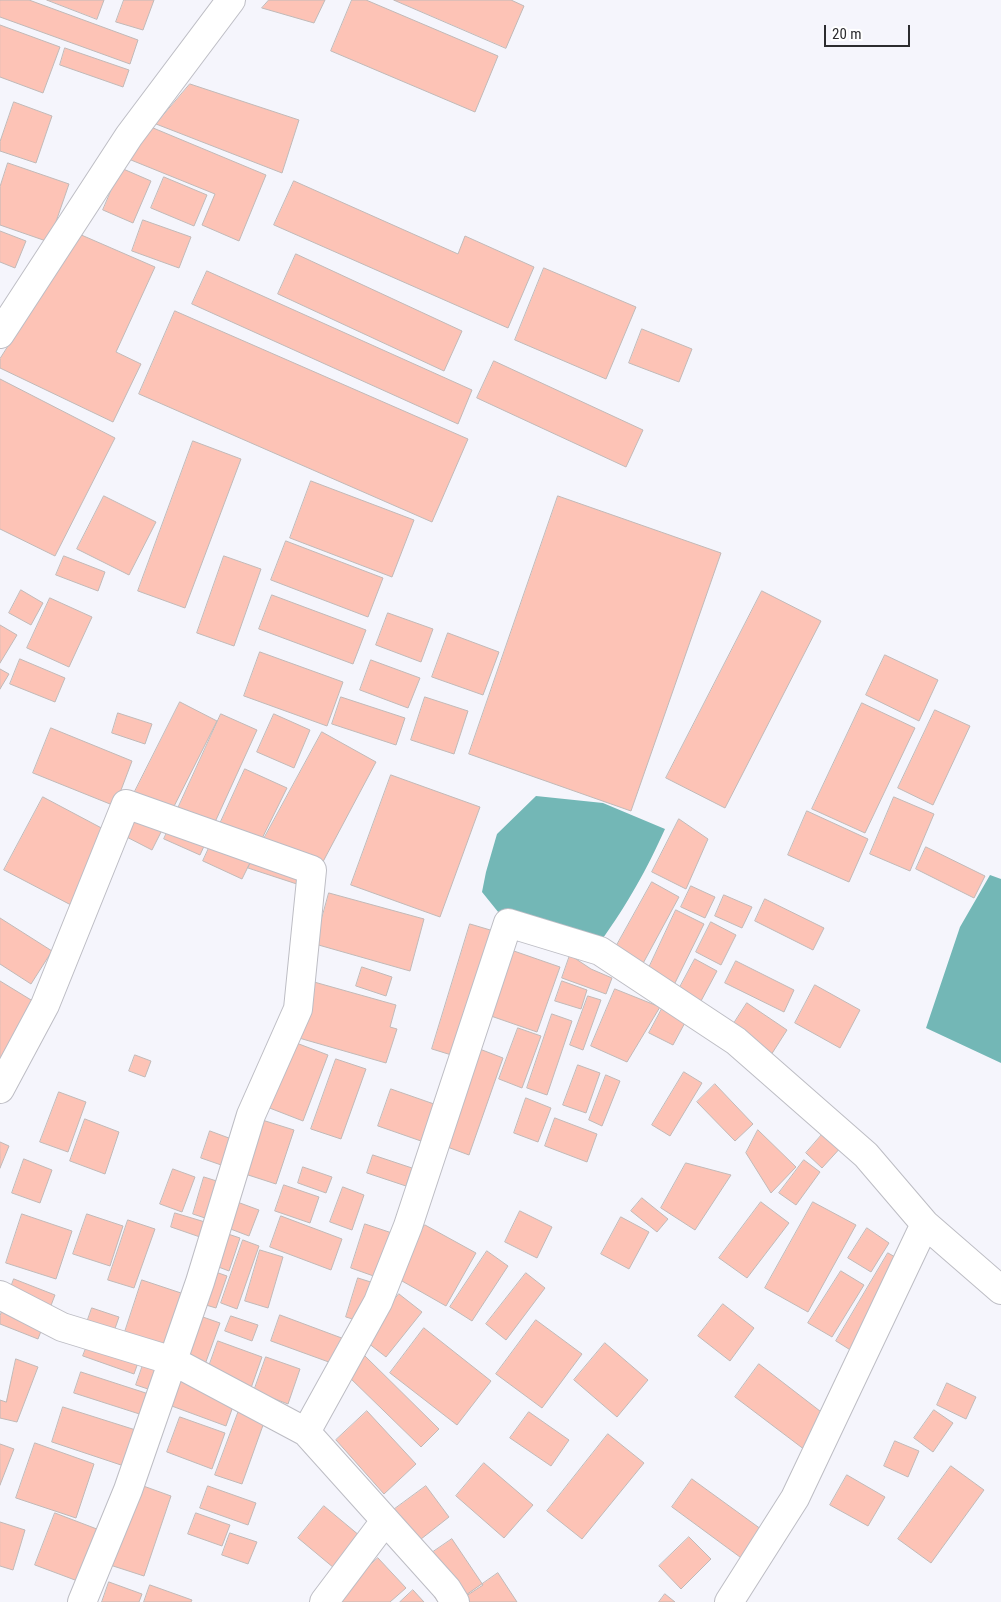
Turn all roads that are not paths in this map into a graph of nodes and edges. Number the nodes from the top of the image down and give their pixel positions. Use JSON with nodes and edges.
{"nodes":[{"id":1,"x":232,"y":0,"type":"edge"},
{"id":2,"x":0,"y":334,"type":"edge"},
{"id":3,"x":0,"y":1089,"type":"edge"},
{"id":4,"x":925,"y":1224,"type":"junction"},
{"id":5,"x":1001,"y":1290,"type":"edge"},
{"id":6,"x":0,"y":1295,"type":"edge"},
{"id":7,"x":173,"y":1361,"type":"junction"},
{"id":8,"x":306,"y":1432,"type":"junction"},
{"id":9,"x":385,"y":1521,"type":"junction"},
{"id":10,"x":82,"y":1602,"type":"edge"},
{"id":11,"x":324,"y":1602,"type":"edge"},
{"id":12,"x":455,"y":1602,"type":"edge"},
{"id":13,"x":729,"y":1602,"type":"edge"}],
"edges":[{"from":1,"to":2,"type":"street"},
{"from":3,"to":7,"type":"street"},
{"from":4,"to":5,"type":"street"},
{"from":4,"to":8,"type":"street"},
{"from":4,"to":13,"type":"street"},
{"from":6,"to":7,"type":"street"},
{"from":7,"to":8,"type":"street"},
{"from":7,"to":10,"type":"street"},
{"from":8,"to":9,"type":"street"},
{"from":9,"to":11,"type":"street"},
{"from":9,"to":12,"type":"street"}]}
